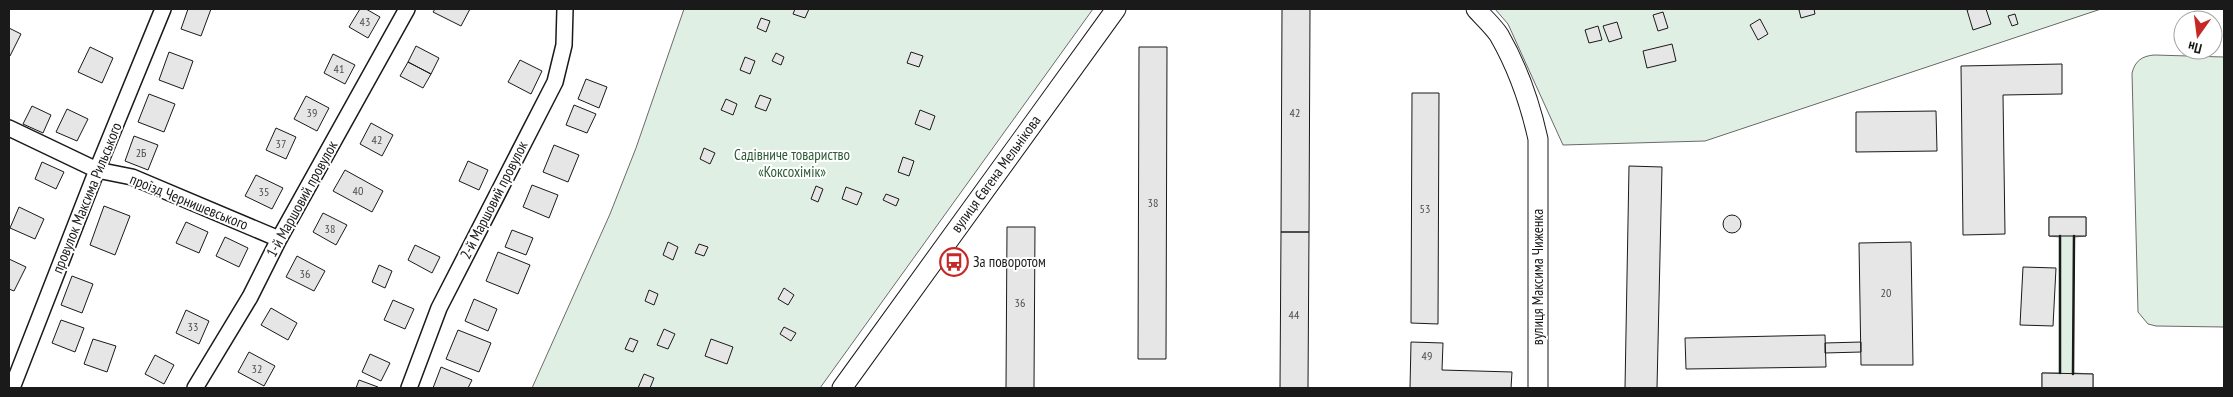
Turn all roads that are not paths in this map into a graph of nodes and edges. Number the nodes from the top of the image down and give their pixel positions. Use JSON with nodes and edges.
{"nodes":[{"id":1,"x":163,"y":9,"type":"edge"},
{"id":2,"x":407,"y":9,"type":"edge"},
{"id":3,"x":565,"y":9,"type":"edge"},
{"id":4,"x":1116,"y":9,"type":"edge"},
{"id":5,"x":1476,"y":9,"type":"edge"},
{"id":6,"x":9,"y":128,"type":"edge"},
{"id":7,"x":97,"y":170,"type":"junction"},
{"id":8,"x":279,"y":239,"type":"junction"},
{"id":9,"x":12,"y":388,"type":"edge"},
{"id":10,"x":195,"y":388,"type":"edge"},
{"id":11,"x":408,"y":388,"type":"edge"},
{"id":12,"x":842,"y":388,"type":"edge"},
{"id":13,"x":1538,"y":388,"type":"edge"}],
"edges":[{"from":1,"to":7,"type":"street","name":"провулок Максима Рильського"},
{"from":2,"to":8,"type":"street","name":"1-й Маршовий провулок"},
{"from":3,"to":11,"type":"street","name":"2-й Маршовий провулок"},
{"from":4,"to":12,"type":"street","name":"вулиця Євгена Мельнікова"},
{"from":5,"to":13,"type":"street","name":"вулиця Максима Чиженка"},
{"from":6,"to":7,"type":"street","name":"проїзд Чернишевського"},
{"from":7,"to":8,"type":"street","name":"проїзд Чернишевського"},
{"from":7,"to":9,"type":"street","name":"провулок Максима Рильського"},
{"from":8,"to":10,"type":"street","name":"1-й Маршовий провулок"}]}
